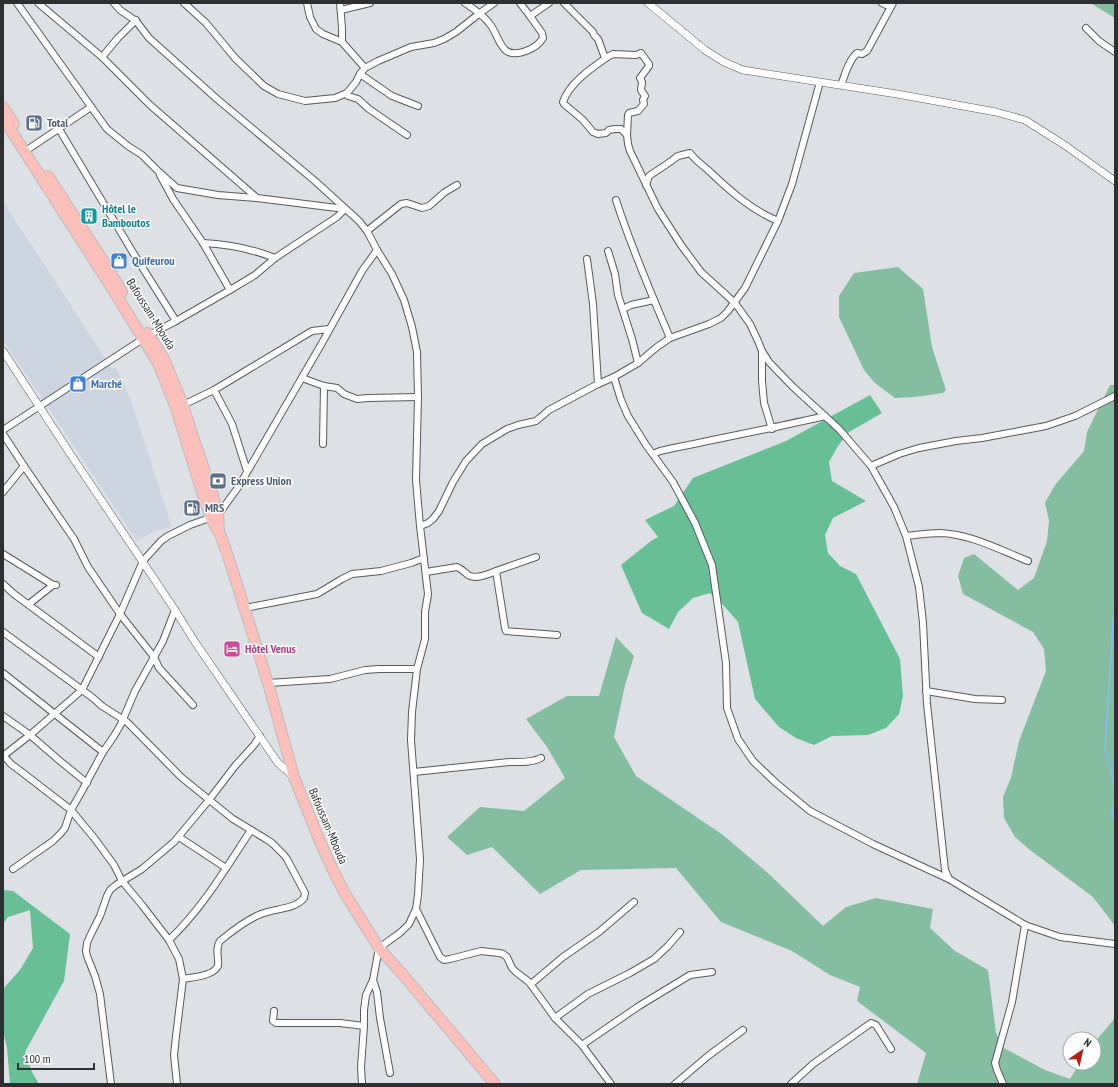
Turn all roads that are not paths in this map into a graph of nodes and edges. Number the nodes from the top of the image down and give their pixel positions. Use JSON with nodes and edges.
{"nodes":[{"id":1,"x":17,"y":3,"type":"edge"},
{"id":2,"x":38,"y":3,"type":"edge"},
{"id":3,"x":114,"y":3,"type":"edge"},
{"id":4,"x":184,"y":3,"type":"edge"},
{"id":5,"x":308,"y":3,"type":"edge"},
{"id":6,"x":340,"y":3,"type":"edge"},
{"id":7,"x":370,"y":3,"type":"edge"},
{"id":8,"x":465,"y":3,"type":"edge"},
{"id":9,"x":494,"y":3,"type":"edge"},
{"id":10,"x":520,"y":3,"type":"edge"},
{"id":11,"x":549,"y":3,"type":"edge"},
{"id":12,"x":564,"y":3,"type":"edge"},
{"id":13,"x":648,"y":3,"type":"edge"},
{"id":14,"x":882,"y":3,"type":"edge"},
{"id":15,"x":892,"y":4,"type":"edge"},
{"id":16,"x":342,"y":10,"type":"junction"},
{"id":17,"x":480,"y":13,"type":"junction"},
{"id":18,"x":530,"y":16,"type":"junction"},
{"id":19,"x":136,"y":20,"type":"junction"},
{"id":20,"x":1086,"y":28,"type":"dead end"},
{"id":21,"x":342,"y":42,"type":"junction"},
{"id":22,"x":1115,"y":52,"type":"edge"},
{"id":23,"x":102,"y":56,"type":"junction"},
{"id":24,"x":605,"y":58,"type":"junction"},
{"id":25,"x":365,"y":68,"type":"junction"},
{"id":26,"x":360,"y":74,"type":"junction"},
{"id":27,"x":820,"y":82,"type":"junction"},
{"id":28,"x":841,"y":85,"type":"junction"},
{"id":29,"x":347,"y":93,"type":"junction"},
{"id":30,"x":418,"y":106,"type":"dead end"},
{"id":31,"x":3,"y":107,"type":"edge"},
{"id":32,"x":91,"y":107,"type":"junction"},
{"id":33,"x":3,"y":118,"type":"edge"},
{"id":34,"x":59,"y":129,"type":"junction"},
{"id":35,"x":407,"y":135,"type":"dead end"},
{"id":36,"x":627,"y":135,"type":"junction"},
{"id":37,"x":27,"y":150,"type":"junction"},
{"id":38,"x":159,"y":172,"type":"junction"},
{"id":39,"x":1115,"y":181,"type":"edge"},
{"id":40,"x":457,"y":184,"type":"dead end"},
{"id":41,"x":646,"y":185,"type":"junction"},
{"id":42,"x":257,"y":198,"type":"junction"},
{"id":43,"x":616,"y":200,"type":"dead end"},
{"id":44,"x":345,"y":209,"type":"junction"},
{"id":45,"x":778,"y":221,"type":"junction"},
{"id":46,"x":367,"y":231,"type":"junction"},
{"id":47,"x":203,"y":243,"type":"junction"},
{"id":48,"x":377,"y":250,"type":"junction"},
{"id":49,"x":608,"y":252,"type":"dead end"},
{"id":50,"x":275,"y":258,"type":"junction"},
{"id":51,"x":587,"y":259,"type":"dead end"},
{"id":52,"x":230,"y":290,"type":"junction"},
{"id":53,"x":654,"y":300,"type":"junction"},
{"id":54,"x":735,"y":303,"type":"junction"},
{"id":55,"x":624,"y":309,"type":"junction"},
{"id":56,"x":176,"y":321,"type":"junction"},
{"id":57,"x":329,"y":329,"type":"junction"},
{"id":58,"x":146,"y":337,"type":"junction"},
{"id":59,"x":670,"y":338,"type":"junction"},
{"id":60,"x":3,"y":351,"type":"edge"},
{"id":61,"x":762,"y":351,"type":"junction"},
{"id":62,"x":638,"y":363,"type":"junction"},
{"id":63,"x":614,"y":377,"type":"junction"},
{"id":64,"x":302,"y":378,"type":"junction"},
{"id":65,"x":598,"y":384,"type":"junction"},
{"id":66,"x":324,"y":386,"type":"junction"},
{"id":67,"x":214,"y":390,"type":"junction"},
{"id":68,"x":418,"y":396,"type":"junction"},
{"id":69,"x":1115,"y":396,"type":"edge"},
{"id":70,"x":40,"y":406,"type":"junction"},
{"id":71,"x":179,"y":406,"type":"junction"},
{"id":72,"x":825,"y":416,"type":"junction"},
{"id":73,"x":772,"y":429,"type":"junction"},
{"id":74,"x":3,"y":430,"type":"edge"},
{"id":75,"x":3,"y":434,"type":"edge"},
{"id":76,"x":323,"y":444,"type":"dead end"},
{"id":77,"x":646,"y":445,"type":"junction"},
{"id":78,"x":660,"y":451,"type":"junction"},
{"id":79,"x":653,"y":454,"type":"junction"},
{"id":80,"x":24,"y":466,"type":"junction"},
{"id":81,"x":871,"y":466,"type":"junction"},
{"id":82,"x":247,"y":471,"type":"junction"},
{"id":83,"x":3,"y":492,"type":"edge"},
{"id":84,"x":214,"y":517,"type":"junction"},
{"id":85,"x":420,"y":526,"type":"junction"},
{"id":86,"x":906,"y":536,"type":"junction"},
{"id":87,"x":3,"y":554,"type":"edge"},
{"id":88,"x":536,"y":556,"type":"dead end"},
{"id":89,"x":424,"y":558,"type":"junction"},
{"id":90,"x":143,"y":561,"type":"junction"},
{"id":91,"x":1028,"y":561,"type":"dead end"},
{"id":92,"x":496,"y":571,"type":"junction"},
{"id":93,"x":426,"y":572,"type":"junction"},
{"id":94,"x":3,"y":584,"type":"edge"},
{"id":95,"x":29,"y":604,"type":"junction"},
{"id":96,"x":245,"y":608,"type":"junction"},
{"id":97,"x":176,"y":610,"type":"junction"},
{"id":98,"x":120,"y":614,"type":"junction"},
{"id":99,"x":3,"y":632,"type":"edge"},
{"id":100,"x":557,"y":635,"type":"dead end"},
{"id":101,"x":99,"y":657,"type":"junction"},
{"id":102,"x":154,"y":657,"type":"junction"},
{"id":103,"x":417,"y":669,"type":"junction"},
{"id":104,"x":3,"y":673,"type":"edge"},
{"id":105,"x":268,"y":683,"type":"junction"},
{"id":106,"x":82,"y":690,"type":"junction"},
{"id":107,"x":926,"y":690,"type":"junction"},
{"id":108,"x":1002,"y":700,"type":"dead end"},
{"id":109,"x":193,"y":705,"type":"dead end"},
{"id":110,"x":55,"y":714,"type":"junction"},
{"id":111,"x":3,"y":716,"type":"edge"},
{"id":112,"x":123,"y":719,"type":"junction"},
{"id":113,"x":30,"y":735,"type":"junction"},
{"id":114,"x":260,"y":736,"type":"junction"},
{"id":115,"x":103,"y":752,"type":"junction"},
{"id":116,"x":3,"y":755,"type":"edge"},
{"id":117,"x":541,"y":758,"type":"dead end"},
{"id":118,"x":414,"y":772,"type":"junction"},
{"id":119,"x":294,"y":777,"type":"junction"},
{"id":120,"x":87,"y":783,"type":"junction"},
{"id":121,"x":209,"y":800,"type":"junction"},
{"id":122,"x":71,"y":810,"type":"junction"},
{"id":123,"x":251,"y":830,"type":"junction"},
{"id":124,"x":179,"y":836,"type":"junction"},
{"id":125,"x":226,"y":868,"type":"junction"},
{"id":126,"x":13,"y":869,"type":"dead end"},
{"id":127,"x":949,"y":879,"type":"junction"},
{"id":128,"x":122,"y":881,"type":"junction"},
{"id":129,"x":634,"y":902,"type":"dead end"},
{"id":130,"x":416,"y":910,"type":"junction"},
{"id":131,"x":1025,"y":925,"type":"junction"},
{"id":132,"x":680,"y":932,"type":"dead end"},
{"id":133,"x":169,"y":940,"type":"junction"},
{"id":134,"x":1115,"y":944,"type":"edge"},
{"id":135,"x":379,"y":948,"type":"junction"},
{"id":136,"x":712,"y":972,"type":"dead end"},
{"id":137,"x":184,"y":979,"type":"junction"},
{"id":138,"x":373,"y":980,"type":"junction"},
{"id":139,"x":531,"y":984,"type":"junction"},
{"id":140,"x":274,"y":1011,"type":"dead end"},
{"id":141,"x":555,"y":1018,"type":"junction"},
{"id":142,"x":364,"y":1026,"type":"junction"},
{"id":143,"x":743,"y":1030,"type":"dead end"},
{"id":144,"x":582,"y":1045,"type":"junction"},
{"id":145,"x":891,"y":1049,"type":"dead end"},
{"id":146,"x":390,"y":1073,"type":"dead end"},
{"id":147,"x":794,"y":1083,"type":"edge"},
{"id":148,"x":111,"y":1084,"type":"edge"},
{"id":149,"x":176,"y":1084,"type":"edge"},
{"id":150,"x":362,"y":1084,"type":"edge"},
{"id":151,"x":495,"y":1084,"type":"edge"},
{"id":152,"x":611,"y":1084,"type":"edge"},
{"id":153,"x":675,"y":1084,"type":"edge"},
{"id":154,"x":1004,"y":1084,"type":"edge"}],
"edges":[{"from":1,"to":32,"type":"street"},
{"from":2,"to":23,"type":"street"},
{"from":3,"to":19,"type":"street"},
{"from":4,"to":29,"type":"street"},
{"from":5,"to":21,"type":"street"},
{"from":6,"to":16,"type":"street"},
{"from":7,"to":16,"type":"street"},
{"from":8,"to":17,"type":"street"},
{"from":9,"to":17,"type":"street"},
{"from":10,"to":18,"type":"street"},
{"from":11,"to":18,"type":"street"},
{"from":12,"to":24,"type":"street"},
{"from":13,"to":27,"type":"street"},
{"from":14,"to":15,"type":"street"},
{"from":15,"to":28,"type":"street"},
{"from":16,"to":21,"type":"street"},
{"from":17,"to":18,"type":"street"},
{"from":17,"to":25,"type":"street"},
{"from":19,"to":23,"type":"street"},
{"from":19,"to":44,"type":"street"},
{"from":20,"to":22,"type":"street"},
{"from":21,"to":25,"type":"street"},
{"from":23,"to":42,"type":"street"},
{"from":24,"to":36,"type":"street"},
{"from":24,"to":36,"type":"street"},
{"from":25,"to":26,"type":"street"},
{"from":26,"to":29,"type":"street"},
{"from":26,"to":30,"type":"street"},
{"from":27,"to":28,"type":"street"},
{"from":27,"to":45,"type":"street"},
{"from":28,"to":39,"type":"street"},
{"from":29,"to":35,"type":"street"},
{"from":31,"to":37,"type":"highway","name":"Bafoussam-Mbouda"},
{"from":32,"to":34,"type":"street"},
{"from":32,"to":38,"type":"street"},
{"from":33,"to":37,"type":"highway","name":"Bafoussam-Mbouda"},
{"from":34,"to":37,"type":"street"},
{"from":34,"to":56,"type":"street"},
{"from":36,"to":41,"type":"street"},
{"from":37,"to":58,"type":"highway","name":"Bafoussam-Mbouda"},
{"from":38,"to":42,"type":"street"},
{"from":38,"to":47,"type":"street"},
{"from":40,"to":46,"type":"street"},
{"from":41,"to":45,"type":"street"},
{"from":41,"to":54,"type":"street"},
{"from":42,"to":44,"type":"street"},
{"from":43,"to":53,"type":"street"},
{"from":44,"to":46,"type":"street"},
{"from":44,"to":50,"type":"street"},
{"from":45,"to":54,"type":"street"},
{"from":46,"to":48,"type":"street"},
{"from":47,"to":50,"type":"street"},
{"from":47,"to":52,"type":"street"},
{"from":48,"to":57,"type":"street"},
{"from":48,"to":68,"type":"street"},
{"from":49,"to":55,"type":"street"},
{"from":50,"to":52,"type":"street"},
{"from":51,"to":65,"type":"street"},
{"from":52,"to":56,"type":"street"},
{"from":53,"to":55,"type":"street"},
{"from":53,"to":59,"type":"street"},
{"from":54,"to":59,"type":"street"},
{"from":54,"to":61,"type":"street"},
{"from":55,"to":62,"type":"street"},
{"from":56,"to":58,"type":"street"},
{"from":57,"to":64,"type":"street"},
{"from":57,"to":67,"type":"street"},
{"from":58,"to":70,"type":"street"},
{"from":58,"to":71,"type":"highway","name":"Bafoussam-Mbouda"},
{"from":59,"to":62,"type":"street"},
{"from":60,"to":70,"type":"street"},
{"from":61,"to":72,"type":"street"},
{"from":61,"to":73,"type":"street"},
{"from":62,"to":63,"type":"street"},
{"from":63,"to":65,"type":"street"},
{"from":63,"to":77,"type":"street"},
{"from":64,"to":66,"type":"street"},
{"from":64,"to":82,"type":"street"},
{"from":65,"to":85,"type":"street"},
{"from":66,"to":68,"type":"street"},
{"from":66,"to":76,"type":"street"},
{"from":67,"to":71,"type":"street"},
{"from":67,"to":82,"type":"street"},
{"from":68,"to":85,"type":"street"},
{"from":69,"to":81,"type":"street"},
{"from":70,"to":74,"type":"street"},
{"from":70,"to":90,"type":"street"},
{"from":71,"to":84,"type":"highway","name":"Bafoussam-Mbouda"},
{"from":72,"to":73,"type":"street"},
{"from":72,"to":81,"type":"street"},
{"from":73,"to":78,"type":"street"},
{"from":75,"to":80,"type":"street"},
{"from":77,"to":78,"type":"street"},
{"from":77,"to":79,"type":"street"},
{"from":78,"to":79,"type":"street"},
{"from":79,"to":127,"type":"street"},
{"from":80,"to":83,"type":"street"},
{"from":80,"to":98,"type":"street"},
{"from":81,"to":86,"type":"street"},
{"from":82,"to":84,"type":"street"},
{"from":84,"to":90,"type":"street"},
{"from":84,"to":96,"type":"highway","name":"Bafoussam-Mbouda"},
{"from":85,"to":89,"type":"street"},
{"from":86,"to":91,"type":"street"},
{"from":86,"to":107,"type":"street"},
{"from":87,"to":95,"type":"street"},
{"from":88,"to":92,"type":"street"},
{"from":89,"to":93,"type":"street"},
{"from":89,"to":96,"type":"street"},
{"from":90,"to":97,"type":"street"},
{"from":90,"to":98,"type":"street"},
{"from":92,"to":93,"type":"street"},
{"from":92,"to":100,"type":"street"},
{"from":93,"to":103,"type":"street"},
{"from":94,"to":95,"type":"street"},
{"from":95,"to":101,"type":"street"},
{"from":96,"to":105,"type":"highway","name":"Bafoussam-Mbouda"},
{"from":97,"to":102,"type":"street"},
{"from":97,"to":114,"type":"street"},
{"from":98,"to":101,"type":"street"},
{"from":98,"to":102,"type":"street"},
{"from":99,"to":106,"type":"street"},
{"from":101,"to":106,"type":"street"},
{"from":102,"to":109,"type":"street"},
{"from":102,"to":112,"type":"street"},
{"from":103,"to":105,"type":"street"},
{"from":103,"to":118,"type":"street"},
{"from":104,"to":110,"type":"street"},
{"from":105,"to":119,"type":"highway","name":"Bafoussam-Mbouda"},
{"from":106,"to":110,"type":"street"},
{"from":106,"to":112,"type":"street"},
{"from":107,"to":108,"type":"street"},
{"from":107,"to":127,"type":"street"},
{"from":110,"to":113,"type":"street"},
{"from":110,"to":115,"type":"street"},
{"from":111,"to":113,"type":"street"},
{"from":112,"to":115,"type":"street"},
{"from":112,"to":121,"type":"street"},
{"from":113,"to":116,"type":"street"},
{"from":113,"to":120,"type":"street"},
{"from":114,"to":119,"type":"street"},
{"from":114,"to":121,"type":"street"},
{"from":115,"to":120,"type":"street"},
{"from":116,"to":122,"type":"street"},
{"from":117,"to":118,"type":"street"},
{"from":118,"to":130,"type":"street"},
{"from":119,"to":135,"type":"highway","name":"Bafoussam-Mbouda"},
{"from":120,"to":122,"type":"street"},
{"from":121,"to":123,"type":"street"},
{"from":121,"to":124,"type":"street"},
{"from":122,"to":126,"type":"street"},
{"from":122,"to":128,"type":"street"},
{"from":123,"to":125,"type":"street"},
{"from":123,"to":137,"type":"street"},
{"from":124,"to":125,"type":"street"},
{"from":124,"to":128,"type":"street"},
{"from":125,"to":133,"type":"street"},
{"from":127,"to":131,"type":"street"},
{"from":128,"to":133,"type":"street"},
{"from":128,"to":148,"type":"street"},
{"from":129,"to":139,"type":"street"},
{"from":130,"to":135,"type":"street"},
{"from":130,"to":139,"type":"street"},
{"from":131,"to":134,"type":"street"},
{"from":131,"to":154,"type":"street"},
{"from":132,"to":141,"type":"street"},
{"from":133,"to":137,"type":"street"},
{"from":135,"to":138,"type":"street"},
{"from":135,"to":151,"type":"highway","name":"Bafoussam-Mbouda"},
{"from":136,"to":144,"type":"street"},
{"from":137,"to":149,"type":"street"},
{"from":138,"to":142,"type":"street"},
{"from":138,"to":146,"type":"street"},
{"from":139,"to":141,"type":"street"},
{"from":140,"to":142,"type":"street"},
{"from":141,"to":144,"type":"street"},
{"from":142,"to":150,"type":"street"},
{"from":143,"to":153,"type":"street"},
{"from":144,"to":152,"type":"street"},
{"from":145,"to":147,"type":"street"}]}
